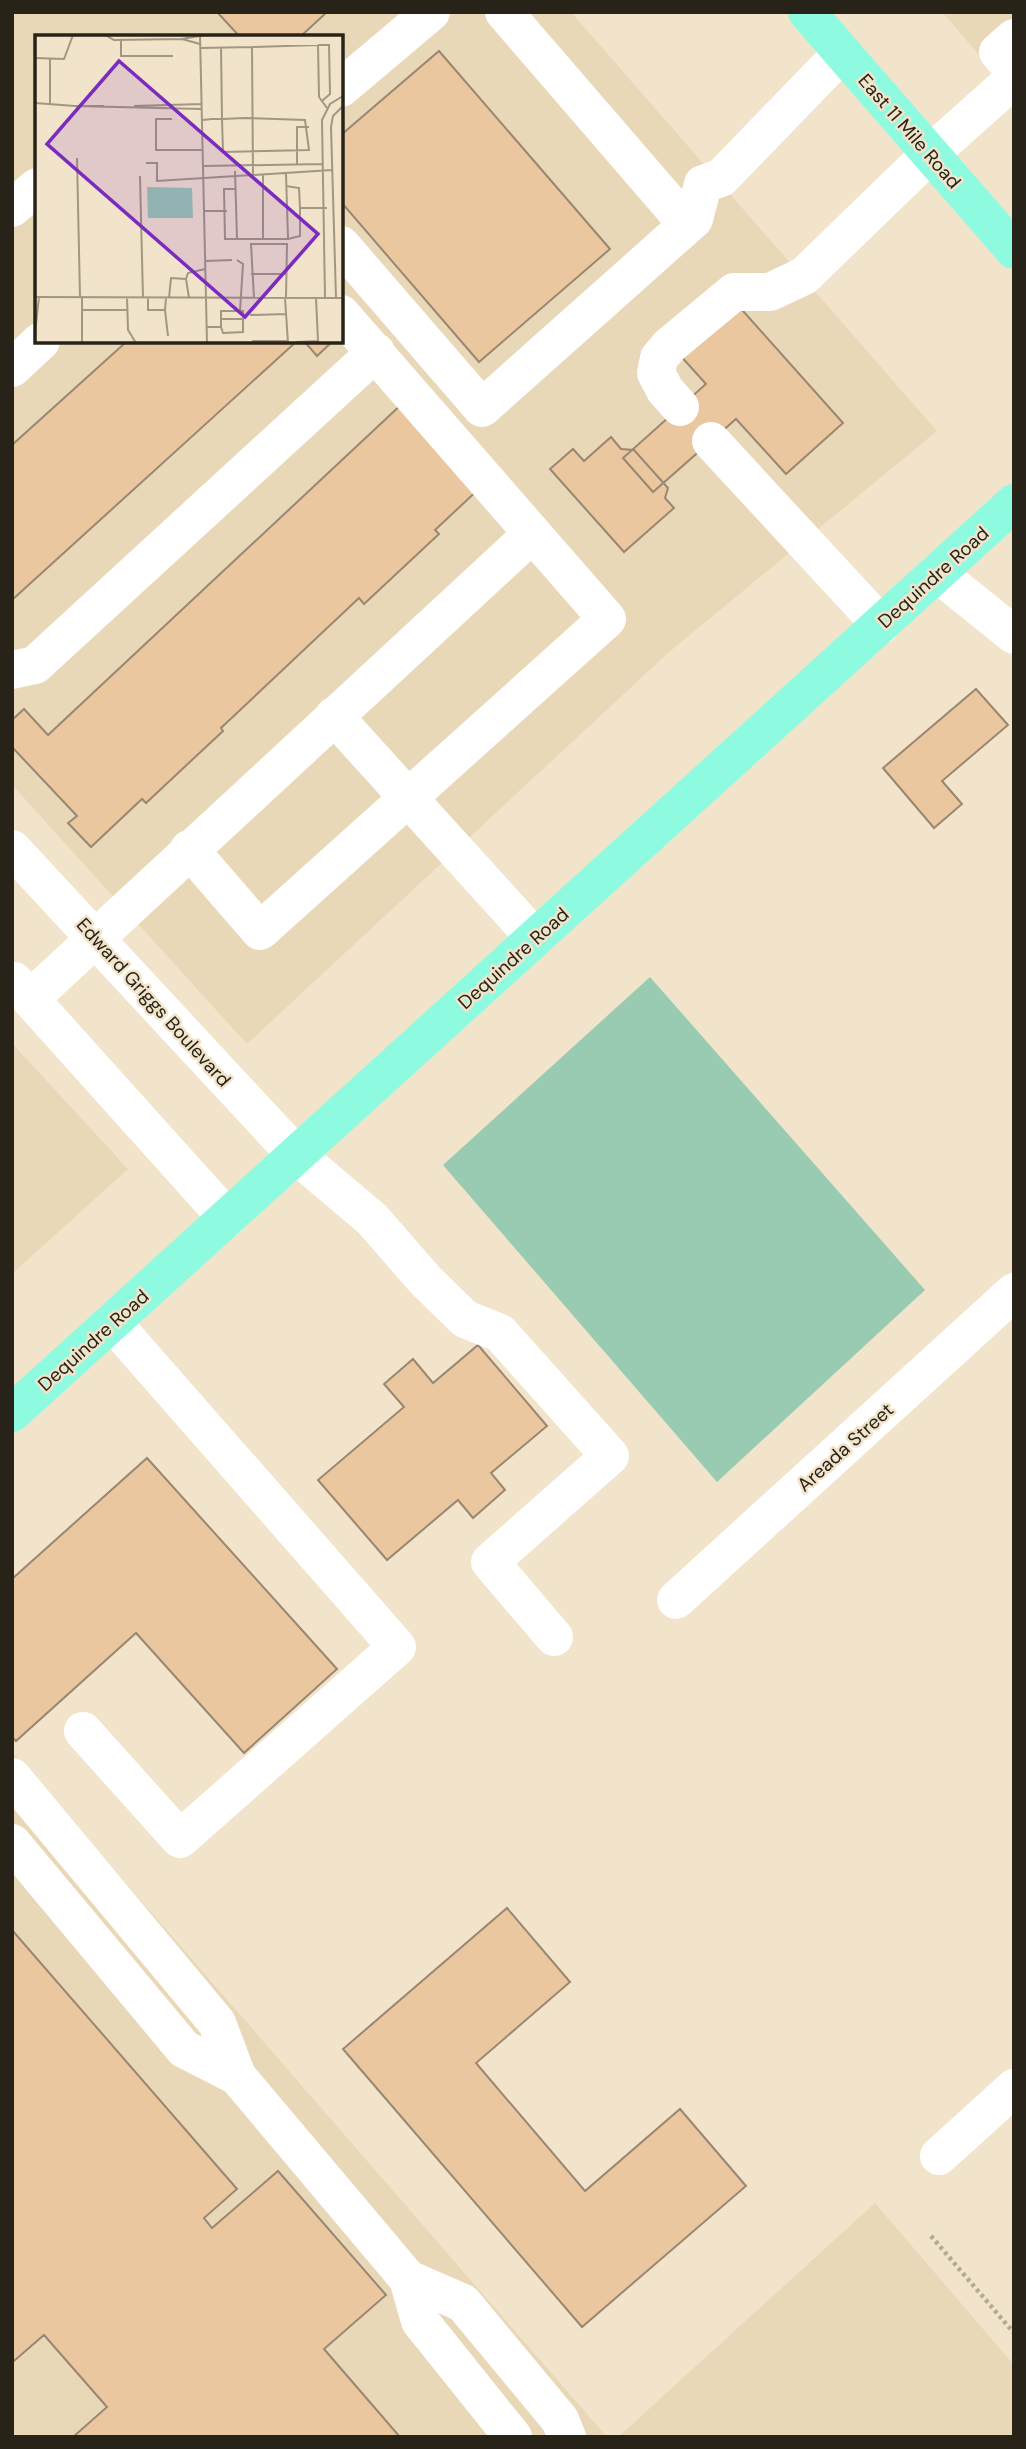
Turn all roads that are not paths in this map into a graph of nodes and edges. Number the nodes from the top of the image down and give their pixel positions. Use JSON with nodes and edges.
{"nodes":[{"id":1,"x":431,"y":12,"type":"edge"},
{"id":2,"x":504,"y":12,"type":"edge"},
{"id":3,"x":807,"y":12,"type":"edge"},
{"id":4,"x":1014,"y":38,"type":"edge"},
{"id":5,"x":842,"y":53,"type":"junction"},
{"id":6,"x":1014,"y":70,"type":"edge"},
{"id":7,"x":1014,"y":79,"type":"edge"},
{"id":8,"x":343,"y":86,"type":"edge"},
{"id":9,"x":930,"y":154,"type":"junction"},
{"id":10,"x":35,"y":189,"type":"edge"},
{"id":11,"x":12,"y":208,"type":"edge"},
{"id":12,"x":687,"y":224,"type":"junction"},
{"id":13,"x":343,"y":247,"type":"edge"},
{"id":14,"x":1014,"y":250,"type":"edge"},
{"id":15,"x":343,"y":316,"type":"edge"},
{"id":16,"x":39,"y":343,"type":"edge"},
{"id":17,"x":376,"y":352,"type":"junction"},
{"id":18,"x":12,"y":368,"type":"edge"},
{"id":19,"x":680,"y":407,"type":"dead end"},
{"id":20,"x":711,"y":441,"type":"dead end"},
{"id":21,"x":1014,"y":503,"type":"edge"},
{"id":22,"x":532,"y":534,"type":"junction"},
{"id":23,"x":937,"y":573,"type":"junction"},
{"id":24,"x":881,"y":625,"type":"junction"},
{"id":25,"x":1014,"y":635,"type":"edge"},
{"id":26,"x":12,"y":670,"type":"edge"},
{"id":27,"x":334,"y":716,"type":"junction"},
{"id":28,"x":407,"y":798,"type":"junction"},
{"id":29,"x":12,"y":849,"type":"edge"},
{"id":30,"x":189,"y":849,"type":"junction"},
{"id":31,"x":95,"y":937,"type":"junction"},
{"id":32,"x":535,"y":938,"type":"junction"},
{"id":33,"x":21,"y":989,"type":"edge"},
{"id":34,"x":296,"y":1155,"type":"junction"},
{"id":35,"x":227,"y":1218,"type":"junction"},
{"id":36,"x":1014,"y":1293,"type":"edge"},
{"id":37,"x":112,"y":1322,"type":"junction"},
{"id":38,"x":12,"y":1413,"type":"edge"},
{"id":39,"x":676,"y":1600,"type":"dead end"},
{"id":40,"x":554,"y":1637,"type":"dead end"},
{"id":41,"x":83,"y":1731,"type":"dead end"},
{"id":42,"x":12,"y":1777,"type":"edge"},
{"id":43,"x":12,"y":1843,"type":"edge"},
{"id":44,"x":237,"y":2076,"type":"junction"},
{"id":45,"x":1014,"y":2088,"type":"edge"},
{"id":46,"x":939,"y":2156,"type":"dead end"},
{"id":47,"x":408,"y":2279,"type":"junction"},
{"id":48,"x":513,"y":2437,"type":"edge"},
{"id":49,"x":567,"y":2437,"type":"edge"}],
"edges":[{"from":1,"to":8,"type":"street"},
{"from":2,"to":12,"type":"street"},
{"from":3,"to":5,"type":"main road","name":"East 11 Mile Road"},
{"from":4,"to":6,"type":"street"},
{"from":5,"to":9,"type":"main road","name":"East 11 Mile Road"},
{"from":5,"to":12,"type":"street"},
{"from":7,"to":9,"type":"street"},
{"from":9,"to":14,"type":"main road","name":"East 11 Mile Road"},
{"from":9,"to":19,"type":"street"},
{"from":10,"to":11,"type":"street"},
{"from":12,"to":13,"type":"street"},
{"from":15,"to":17,"type":"street"},
{"from":16,"to":18,"type":"street"},
{"from":17,"to":22,"type":"street"},
{"from":17,"to":26,"type":"street"},
{"from":20,"to":24,"type":"street"},
{"from":21,"to":23,"type":"main road","name":"Dequindre Road"},
{"from":22,"to":27,"type":"street"},
{"from":22,"to":28,"type":"street"},
{"from":23,"to":24,"type":"main road","name":"Dequindre Road"},
{"from":23,"to":25,"type":"street"},
{"from":24,"to":32,"type":"main road","name":"Dequindre Road"},
{"from":27,"to":28,"type":"street"},
{"from":27,"to":30,"type":"street"},
{"from":28,"to":30,"type":"street"},
{"from":28,"to":32,"type":"street"},
{"from":29,"to":31,"type":"street","name":"Edward Griggs Boulevard"},
{"from":30,"to":31,"type":"street"},
{"from":31,"to":33,"type":"street"},
{"from":31,"to":34,"type":"street","name":"Edward Griggs Boulevard"},
{"from":32,"to":34,"type":"main road","name":"Dequindre Road"},
{"from":33,"to":35,"type":"street"},
{"from":34,"to":35,"type":"main road","name":"Dequindre Road"},
{"from":34,"to":40,"type":"street","name":"Edward Griggs Boulevard"},
{"from":35,"to":37,"type":"main road","name":"Dequindre Road"},
{"from":36,"to":39,"type":"street","name":"Areada Street"},
{"from":37,"to":38,"type":"main road","name":"Dequindre Road"},
{"from":37,"to":41,"type":"street"},
{"from":42,"to":44,"type":"street"},
{"from":43,"to":44,"type":"street"},
{"from":44,"to":47,"type":"street"},
{"from":45,"to":46,"type":"street"},
{"from":47,"to":48,"type":"street"},
{"from":47,"to":49,"type":"street"}]}
